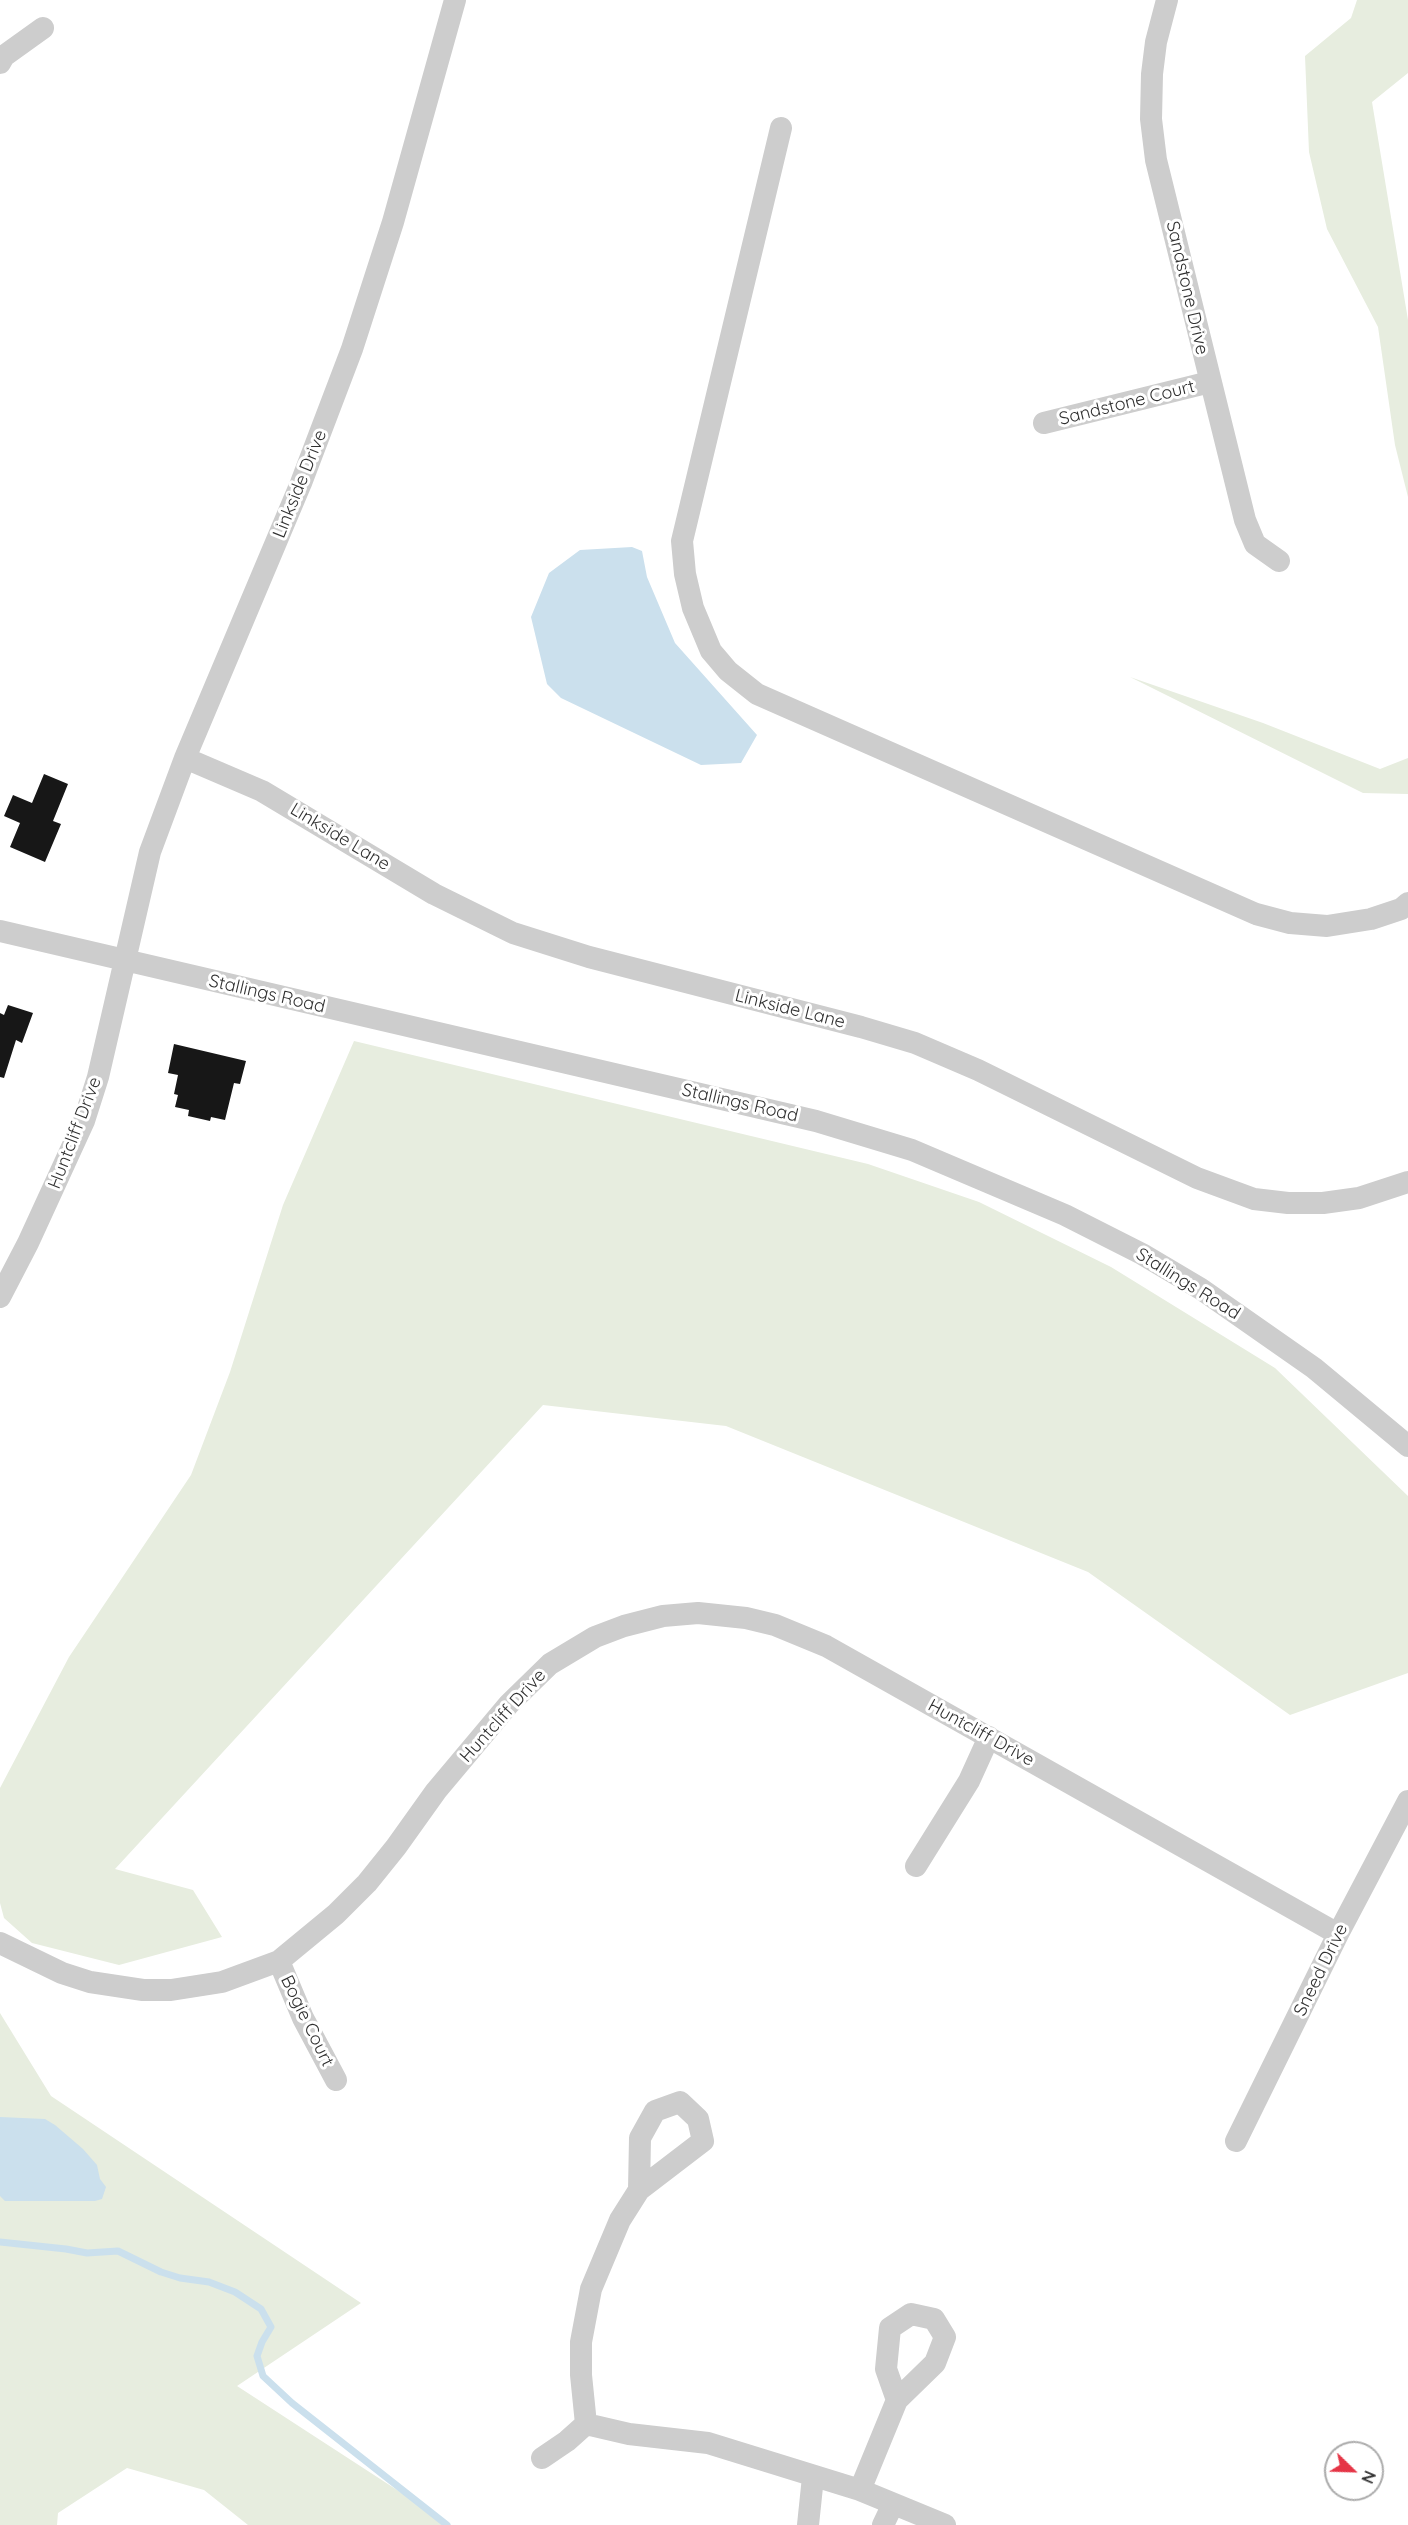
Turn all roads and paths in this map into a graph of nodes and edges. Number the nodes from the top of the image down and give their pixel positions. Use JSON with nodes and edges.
{"nodes":[{"id":1,"x":454,"y":0,"type":"edge"},
{"id":2,"x":1167,"y":0,"type":"edge"},
{"id":3,"x":43,"y":28,"type":"dead end"},
{"id":4,"x":0,"y":63,"type":"edge"},
{"id":5,"x":781,"y":128,"type":"dead end"},
{"id":6,"x":1210,"y":382,"type":"junction"},
{"id":7,"x":1044,"y":423,"type":"dead end"},
{"id":8,"x":1279,"y":561,"type":"dead end"},
{"id":9,"x":185,"y":758,"type":"junction"},
{"id":10,"x":1408,"y":903,"type":"edge"},
{"id":11,"x":0,"y":931,"type":"edge"},
{"id":12,"x":124,"y":960,"type":"junction"},
{"id":13,"x":1408,"y":1182,"type":"edge"},
{"id":14,"x":0,"y":1297,"type":"edge"},
{"id":15,"x":1408,"y":1446,"type":"edge"},
{"id":16,"x":989,"y":1737,"type":"junction"},
{"id":17,"x":1408,"y":1801,"type":"edge"},
{"id":18,"x":916,"y":1866,"type":"dead end"},
{"id":19,"x":1338,"y":1934,"type":"junction"},
{"id":20,"x":0,"y":1943,"type":"edge"},
{"id":21,"x":279,"y":1961,"type":"junction"},
{"id":22,"x":336,"y":2080,"type":"dead end"},
{"id":23,"x":1236,"y":2141,"type":"dead end"},
{"id":24,"x":639,"y":2190,"type":"dead end"},
{"id":25,"x":897,"y":2400,"type":"dead end"},
{"id":26,"x":586,"y":2424,"type":"junction"},
{"id":27,"x":542,"y":2458,"type":"dead end"},
{"id":28,"x":813,"y":2477,"type":"junction"},
{"id":29,"x":860,"y":2490,"type":"junction"},
{"id":30,"x":893,"y":2504,"type":"junction"},
{"id":31,"x":808,"y":2525,"type":"edge"},
{"id":32,"x":883,"y":2525,"type":"edge"},
{"id":33,"x":945,"y":2525,"type":"edge"}],
"edges":[{"from":1,"to":9,"type":"street","name":"Linkside Drive"},
{"from":2,"to":6,"type":"street","name":"Sandstone Drive"},
{"from":3,"to":4,"type":"street"},
{"from":5,"to":10,"type":"street"},
{"from":6,"to":7,"type":"street","name":"Sandstone Court"},
{"from":6,"to":8,"type":"street","name":"Sandstone Drive"},
{"from":9,"to":12,"type":"street","name":"Linkside Drive"},
{"from":9,"to":13,"type":"street","name":"Linkside Lane"},
{"from":11,"to":12,"type":"street","name":"Stallings Road"},
{"from":12,"to":14,"type":"street","name":"Huntcliff Drive"},
{"from":12,"to":15,"type":"street","name":"Stallings Road"},
{"from":16,"to":18,"type":"street"},
{"from":16,"to":19,"type":"street","name":"Huntcliff Drive"},
{"from":16,"to":21,"type":"street","name":"Huntcliff Drive"},
{"from":17,"to":19,"type":"street","name":"Sneed Drive"},
{"from":19,"to":23,"type":"street","name":"Sneed Drive"},
{"from":20,"to":21,"type":"street","name":"Huntcliff Drive"},
{"from":21,"to":22,"type":"street","name":"Bogie Court"},
{"from":24,"to":26,"type":"street"},
{"from":25,"to":29,"type":"street"},
{"from":26,"to":27,"type":"street"},
{"from":26,"to":28,"type":"street"},
{"from":28,"to":29,"type":"street"},
{"from":28,"to":31,"type":"street"},
{"from":29,"to":30,"type":"street"},
{"from":30,"to":32,"type":"street"},
{"from":30,"to":33,"type":"street"}]}
